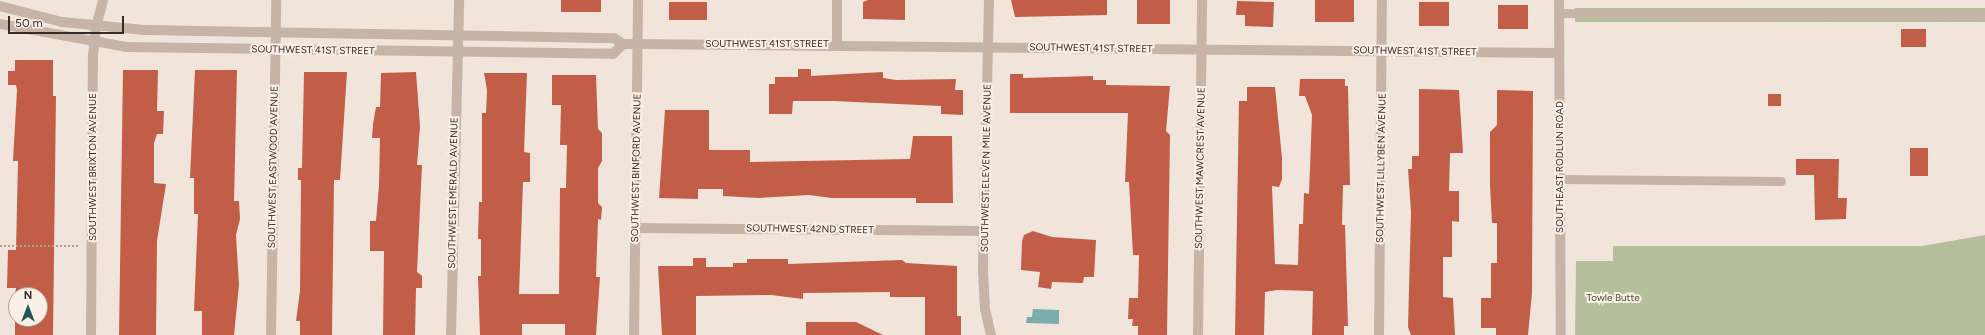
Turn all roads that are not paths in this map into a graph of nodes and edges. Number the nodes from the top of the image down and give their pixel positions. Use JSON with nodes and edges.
{"nodes":[{"id":1,"x":104,"y":0,"type":"edge"},
{"id":2,"x":276,"y":0,"type":"edge"},
{"id":3,"x":459,"y":0,"type":"edge"},
{"id":4,"x":638,"y":0,"type":"edge"},
{"id":5,"x":838,"y":0,"type":"edge"},
{"id":6,"x":989,"y":0,"type":"edge"},
{"id":7,"x":1202,"y":0,"type":"edge"},
{"id":8,"x":1382,"y":0,"type":"edge"},
{"id":9,"x":1559,"y":0,"type":"edge"},
{"id":10,"x":0,"y":6,"type":"edge"},
{"id":11,"x":1559,"y":13,"type":"junction"},
{"id":12,"x":1985,"y":15,"type":"edge"},
{"id":13,"x":0,"y":24,"type":"edge"},
{"id":14,"x":96,"y":26,"type":"junction"},
{"id":15,"x":275,"y":33,"type":"junction"},
{"id":16,"x":459,"y":34,"type":"junction"},
{"id":17,"x":94,"y":44,"type":"junction"},
{"id":18,"x":623,"y":44,"type":"junction"},
{"id":19,"x":638,"y":44,"type":"junction"},
{"id":20,"x":837,"y":44,"type":"junction"},
{"id":21,"x":989,"y":46,"type":"junction"},
{"id":22,"x":1202,"y":49,"type":"junction"},
{"id":23,"x":275,"y":50,"type":"junction"},
{"id":24,"x":1382,"y":51,"type":"junction"},
{"id":25,"x":456,"y":52,"type":"junction"},
{"id":26,"x":1559,"y":53,"type":"junction"},
{"id":27,"x":1561,"y":179,"type":"junction"},
{"id":28,"x":1781,"y":181,"type":"dead end"},
{"id":29,"x":636,"y":228,"type":"junction"},
{"id":30,"x":985,"y":231,"type":"junction"},
{"id":31,"x":91,"y":335,"type":"edge"},
{"id":32,"x":271,"y":335,"type":"edge"},
{"id":33,"x":451,"y":335,"type":"edge"},
{"id":34,"x":634,"y":335,"type":"edge"},
{"id":35,"x":991,"y":335,"type":"edge"},
{"id":36,"x":1198,"y":335,"type":"edge"},
{"id":37,"x":1379,"y":335,"type":"edge"},
{"id":38,"x":1561,"y":335,"type":"edge"}],
"edges":[{"from":1,"to":14,"type":"street","name":"SOUTHWEST BRIXTON AVENUE"},
{"from":2,"to":15,"type":"street","name":"SOUTHWEST EASTWOOD AVENUE"},
{"from":3,"to":16,"type":"street","name":"SOUTHWEST EMERALD AVENUE"},
{"from":4,"to":19,"type":"street","name":"SOUTHWEST BINFORD AVENUE"},
{"from":5,"to":20,"type":"street"},
{"from":6,"to":21,"type":"street","name":"SOUTHWEST ELEVEN MILE AVENUE"},
{"from":7,"to":22,"type":"street","name":"SOUTHWEST MAWCREST AVENUE"},
{"from":8,"to":24,"type":"street","name":"SOUTHWEST LILLYBEN AVENUE"},
{"from":9,"to":11,"type":"street","name":"SOUTHEAST RODLUN ROAD"},
{"from":10,"to":14,"type":"street","name":"SOUTHWEST 41ST STREET"},
{"from":11,"to":12,"type":"lane"},
{"from":11,"to":26,"type":"street","name":"SOUTHEAST RODLUN ROAD"},
{"from":13,"to":17,"type":"street","name":"SOUTHWEST 41ST STREET"},
{"from":14,"to":15,"type":"street","name":"SOUTHWEST 41ST STREET"},
{"from":14,"to":17,"type":"street","name":"SOUTHWEST BRIXTON AVENUE"},
{"from":15,"to":16,"type":"street","name":"SOUTHWEST 41ST STREET"},
{"from":15,"to":23,"type":"street","name":"SOUTHWEST EASTWOOD AVENUE"},
{"from":16,"to":18,"type":"street","name":"SOUTHWEST 41ST STREET"},
{"from":16,"to":25,"type":"street","name":"SOUTHWEST EMERALD AVENUE"},
{"from":17,"to":23,"type":"street","name":"SOUTHWEST 41ST STREET"},
{"from":17,"to":31,"type":"street","name":"SOUTHWEST BRIXTON AVENUE"},
{"from":18,"to":19,"type":"street","name":"SOUTHWEST 41ST STREET"},
{"from":18,"to":25,"type":"street","name":"SOUTHWEST 41ST STREET"},
{"from":19,"to":20,"type":"street","name":"SOUTHWEST 41ST STREET"},
{"from":19,"to":29,"type":"street","name":"SOUTHWEST BINFORD AVENUE"},
{"from":20,"to":21,"type":"street","name":"SOUTHWEST 41ST STREET"},
{"from":21,"to":22,"type":"street","name":"SOUTHWEST 41ST STREET"},
{"from":21,"to":30,"type":"street","name":"SOUTHWEST ELEVEN MILE AVENUE"},
{"from":22,"to":24,"type":"street","name":"SOUTHWEST 41ST STREET"},
{"from":22,"to":36,"type":"street","name":"SOUTHWEST MAWCREST AVENUE"},
{"from":23,"to":25,"type":"street","name":"SOUTHWEST 41ST STREET"},
{"from":23,"to":32,"type":"street","name":"SOUTHWEST EASTWOOD AVENUE"},
{"from":24,"to":26,"type":"street","name":"SOUTHWEST 41ST STREET"},
{"from":24,"to":37,"type":"street","name":"SOUTHWEST LILLYBEN AVENUE"},
{"from":25,"to":33,"type":"street","name":"SOUTHWEST EMERALD AVENUE"},
{"from":26,"to":27,"type":"street","name":"SOUTHEAST RODLUN ROAD"},
{"from":27,"to":28,"type":"lane"},
{"from":27,"to":38,"type":"street","name":"SOUTHEAST RODLUN ROAD"},
{"from":29,"to":30,"type":"street","name":"SOUTHWEST 42ND STREET"},
{"from":29,"to":34,"type":"street","name":"SOUTHWEST BINFORD AVENUE"},
{"from":30,"to":35,"type":"street","name":"SOUTHWEST ELEVEN MILE AVENUE"}]}
